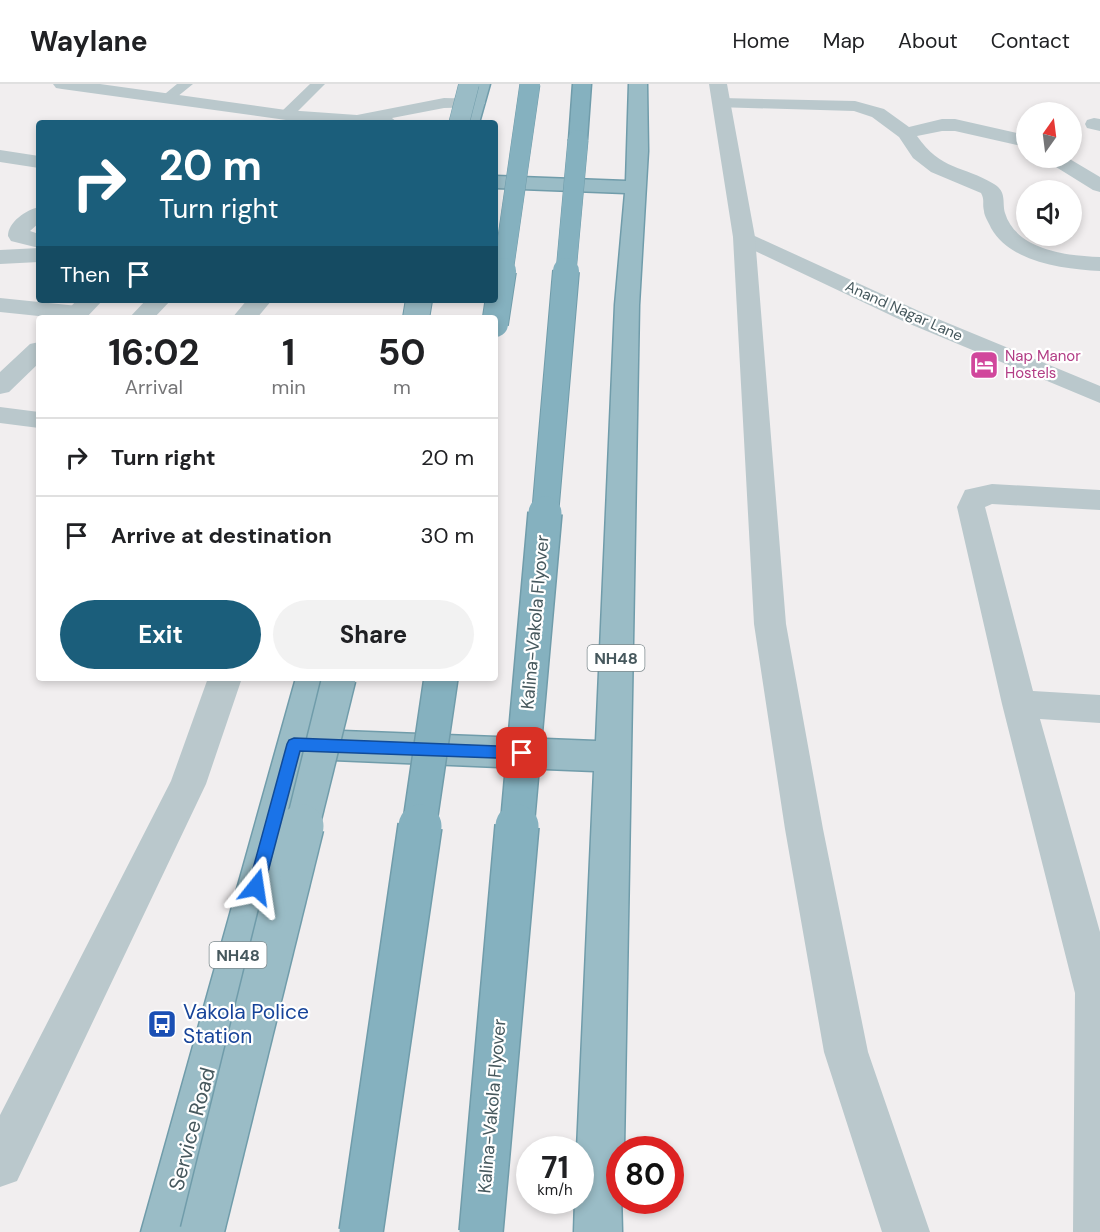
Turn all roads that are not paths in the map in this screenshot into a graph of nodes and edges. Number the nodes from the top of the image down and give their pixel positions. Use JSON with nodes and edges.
{"nodes":[{"id":1,"x":62,"y":84,"type":"edge"},
{"id":2,"x":186,"y":84,"type":"edge"},
{"id":3,"x":318,"y":84,"type":"edge"},
{"id":4,"x":468,"y":84,"type":"edge"},
{"id":5,"x":482,"y":84,"type":"edge"},
{"id":6,"x":530,"y":84,"type":"edge"},
{"id":7,"x":582,"y":84,"type":"edge"},
{"id":8,"x":638,"y":84,"type":"edge"},
{"id":9,"x":720,"y":93,"type":"edge"},
{"id":10,"x":167,"y":98,"type":"junction"},
{"id":11,"x":476,"y":103,"type":"junction"},
{"id":12,"x":281,"y":119,"type":"edge"},
{"id":13,"x":351,"y":120,"type":"joint"},
{"id":14,"x":460,"y":120,"type":"edge"},
{"id":15,"x":471,"y":120,"type":"edge"},
{"id":16,"x":906,"y":133,"type":"junction"},
{"id":17,"x":1016,"y":139,"type":"edge"},
{"id":18,"x":0,"y":156,"type":"edge"},
{"id":19,"x":36,"y":162,"type":"edge"},
{"id":20,"x":1071,"y":168,"type":"edge"},
{"id":21,"x":498,"y":182,"type":"edge"},
{"id":22,"x":1100,"y":186,"type":"edge"},
{"id":23,"x":636,"y":187,"type":"junction"},
{"id":24,"x":36,"y":215,"type":"edge"},
{"id":25,"x":744,"y":237,"type":"junction"},
{"id":26,"x":36,"y":240,"type":"edge"},
{"id":27,"x":36,"y":255,"type":"edge"},
{"id":28,"x":0,"y":257,"type":"edge"},
{"id":29,"x":1100,"y":264,"type":"edge"},
{"id":30,"x":156,"y":303,"type":"edge"},
{"id":31,"x":257,"y":303,"type":"edge"},
{"id":32,"x":0,"y":305,"type":"edge"},
{"id":33,"x":48,"y":305,"type":"edge"},
{"id":34,"x":80,"y":310,"type":"edge"},
{"id":35,"x":144,"y":315,"type":"edge"},
{"id":36,"x":246,"y":315,"type":"edge"},
{"id":37,"x":496,"y":315,"type":"edge"},
{"id":38,"x":36,"y":353,"type":"edge"},
{"id":39,"x":0,"y":386,"type":"edge"},
{"id":40,"x":1100,"y":395,"type":"edge"},
{"id":41,"x":0,"y":415,"type":"edge"},
{"id":42,"x":36,"y":420,"type":"edge"},
{"id":43,"x":1100,"y":500,"type":"edge"},
{"id":44,"x":224,"y":681,"type":"edge"},
{"id":45,"x":312,"y":681,"type":"edge"},
{"id":46,"x":338,"y":681,"type":"edge"},
{"id":47,"x":441,"y":681,"type":"edge"},
{"id":48,"x":1019,"y":704,"type":"junction"},
{"id":49,"x":1100,"y":709,"type":"edge"},
{"id":50,"x":294,"y":744,"type":"junction"},
{"id":51,"x":613,"y":757,"type":"junction"},
{"id":52,"x":1098,"y":994,"type":"edge"},
{"id":53,"x":0,"y":1164,"type":"edge"},
{"id":54,"x":165,"y":1232,"type":"edge"},
{"id":55,"x":202,"y":1232,"type":"edge"},
{"id":56,"x":361,"y":1232,"type":"edge"},
{"id":57,"x":481,"y":1232,"type":"edge"},
{"id":58,"x":598,"y":1232,"type":"edge"},
{"id":59,"x":906,"y":1232,"type":"edge"},
{"id":60,"x":1096,"y":1232,"type":"edge"}],
"edges":[{"from":1,"to":10,"type":"street"},
{"from":2,"to":10,"type":"lane"},
{"from":3,"to":12,"type":"lane"},
{"from":4,"to":14,"type":"highway","bridge":true},
{"from":5,"to":11,"type":"highway"},
{"from":6,"to":37,"type":"highway","bridge":true},
{"from":7,"to":57,"type":"highway","name":"Kalina-Vakola Flyover","bridge":true},
{"from":8,"to":23,"type":"highway","number":"NH48"},
{"from":9,"to":16,"type":"street"},
{"from":9,"to":25,"type":"street"},
{"from":10,"to":12,"type":"street"},
{"from":11,"to":13,"type":"street"},
{"from":11,"to":15,"type":"highway"},
{"from":12,"to":13,"type":"street"},
{"from":16,"to":17,"type":"street"},
{"from":16,"to":29,"type":"street"},
{"from":18,"to":19,"type":"street"},
{"from":20,"to":22,"type":"street"},
{"from":21,"to":23,"type":"highway"},
{"from":23,"to":51,"type":"highway","number":"NH48"},
{"from":24,"to":26,"type":"street"},
{"from":25,"to":40,"type":"street","name":"Anand Nagar Lane"},
{"from":25,"to":59,"type":"street"},
{"from":27,"to":28,"type":"street"},
{"from":30,"to":35,"type":"street"},
{"from":31,"to":36,"type":"street"},
{"from":32,"to":33,"type":"street"},
{"from":33,"to":34,"type":"street"},
{"from":38,"to":39,"type":"street"},
{"from":41,"to":42,"type":"street"},
{"from":43,"to":48,"type":"street"},
{"from":44,"to":53,"type":"street"},
{"from":45,"to":50,"type":"highway","name":"Service Road","number":"NH48"},
{"from":46,"to":55,"type":"highway","bridge":true},
{"from":47,"to":56,"type":"highway","bridge":true},
{"from":48,"to":49,"type":"street"},
{"from":48,"to":52,"type":"street"},
{"from":50,"to":51,"type":"highway"},
{"from":50,"to":54,"type":"highway","name":"Service Road","number":"NH48"},
{"from":51,"to":58,"type":"highway","number":"NH48"},
{"from":52,"to":60,"type":"street"}]}
